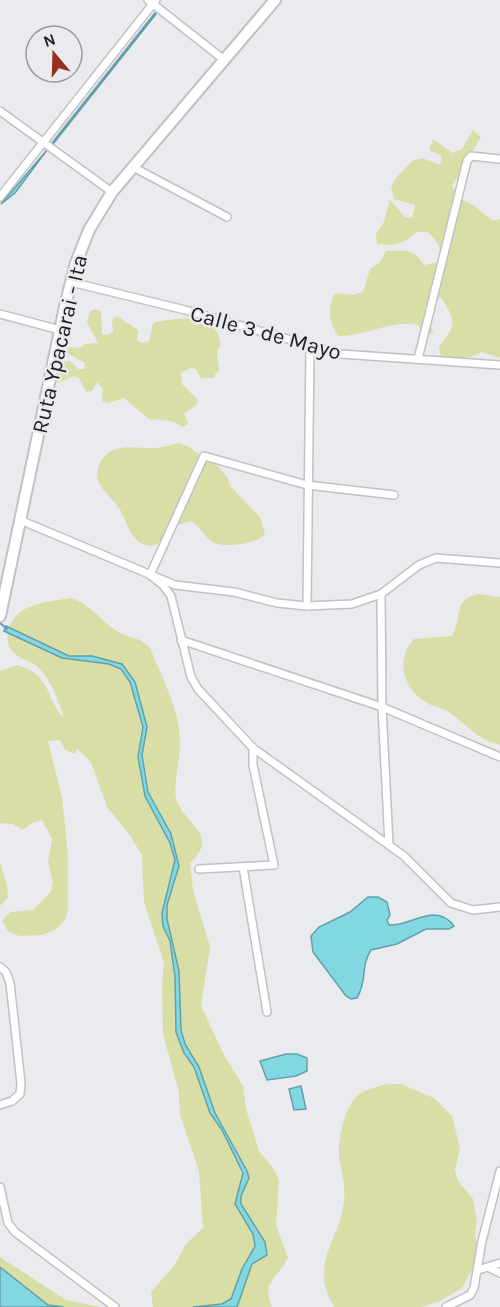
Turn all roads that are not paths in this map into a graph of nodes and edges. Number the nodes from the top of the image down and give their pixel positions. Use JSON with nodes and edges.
{"nodes":[{"id":1,"x":275,"y":0,"type":"edge"},
{"id":2,"x":152,"y":1,"type":"edge"},
{"id":3,"x":223,"y":59,"type":"junction"},
{"id":4,"x":0,"y":111,"type":"edge"},
{"id":5,"x":47,"y":146,"type":"junction"},
{"id":6,"x":500,"y":159,"type":"edge"},
{"id":7,"x":133,"y":167,"type":"junction"},
{"id":8,"x":112,"y":192,"type":"junction"},
{"id":9,"x":0,"y":197,"type":"edge"},
{"id":10,"x":227,"y":217,"type":"dead end"},
{"id":11,"x":71,"y":282,"type":"junction"},
{"id":12,"x":0,"y":314,"type":"edge"},
{"id":13,"x":60,"y":330,"type":"junction"},
{"id":14,"x":310,"y":347,"type":"junction"},
{"id":15,"x":418,"y":359,"type":"junction"},
{"id":16,"x":500,"y":365,"type":"edge"},
{"id":17,"x":307,"y":485,"type":"junction"},
{"id":18,"x":394,"y":495,"type":"dead end"},
{"id":19,"x":20,"y":520,"type":"junction"},
{"id":20,"x":500,"y":563,"type":"edge"},
{"id":21,"x":150,"y":575,"type":"junction"},
{"id":22,"x":4,"y":578,"type":"edge"},
{"id":23,"x":381,"y":594,"type":"junction"},
{"id":24,"x":307,"y":606,"type":"junction"},
{"id":25,"x":1,"y":612,"type":"edge"},
{"id":26,"x":181,"y":640,"type":"junction"},
{"id":27,"x":382,"y":707,"type":"junction"},
{"id":28,"x":253,"y":748,"type":"junction"},
{"id":29,"x":500,"y":757,"type":"edge"},
{"id":30,"x":389,"y":844,"type":"junction"},
{"id":31,"x":243,"y":867,"type":"junction"},
{"id":32,"x":199,"y":870,"type":"dead end"},
{"id":33,"x":500,"y":907,"type":"edge"},
{"id":34,"x":0,"y":967,"type":"edge"},
{"id":35,"x":267,"y":1011,"type":"dead end"},
{"id":36,"x":0,"y":1105,"type":"edge"},
{"id":37,"x":500,"y":1171,"type":"edge"},
{"id":38,"x":0,"y":1186,"type":"edge"},
{"id":39,"x":500,"y":1263,"type":"edge"},
{"id":40,"x":489,"y":1268,"type":"junction"},
{"id":41,"x":478,"y":1270,"type":"junction"},
{"id":42,"x":500,"y":1273,"type":"edge"},
{"id":43,"x":115,"y":1307,"type":"edge"},
{"id":44,"x":446,"y":1307,"type":"edge"}],
"edges":[{"from":1,"to":3,"type":"street","name":"Ruta Ypacarai - Ita"},
{"from":2,"to":3,"type":"street"},
{"from":2,"to":5,"type":"street"},
{"from":3,"to":7,"type":"street","name":"Ruta Ypacarai - Ita"},
{"from":4,"to":5,"type":"street"},
{"from":5,"to":8,"type":"street"},
{"from":5,"to":9,"type":"street"},
{"from":6,"to":15,"type":"street"},
{"from":7,"to":8,"type":"street","name":"Ruta Ypacarai - Ita"},
{"from":7,"to":10,"type":"street"},
{"from":8,"to":11,"type":"street","name":"Ruta Ypacarai - Ita"},
{"from":11,"to":13,"type":"street","name":"Ruta Ypacarai - Ita"},
{"from":11,"to":14,"type":"street","name":"Calle 3 de Mayo"},
{"from":12,"to":13,"type":"street"},
{"from":13,"to":19,"type":"street","name":"Ruta Ypacarai - Ita"},
{"from":14,"to":15,"type":"street","name":"Calle 3 de Mayo"},
{"from":14,"to":17,"type":"street"},
{"from":15,"to":16,"type":"street","name":"Calle 3 de Mayo"},
{"from":17,"to":18,"type":"street"},
{"from":17,"to":21,"type":"street"},
{"from":17,"to":24,"type":"street"},
{"from":19,"to":21,"type":"street"},
{"from":19,"to":22,"type":"street","name":"Ruta Ypacarai - Ita"},
{"from":20,"to":23,"type":"street"},
{"from":21,"to":24,"type":"street"},
{"from":21,"to":26,"type":"street"},
{"from":22,"to":25,"type":"street","name":"Ruta Ypacarai - Ita"},
{"from":23,"to":24,"type":"street"},
{"from":23,"to":27,"type":"street"},
{"from":26,"to":27,"type":"street"},
{"from":26,"to":28,"type":"street"},
{"from":27,"to":29,"type":"street"},
{"from":27,"to":30,"type":"street"},
{"from":28,"to":30,"type":"street"},
{"from":28,"to":31,"type":"street"},
{"from":30,"to":33,"type":"street"},
{"from":31,"to":32,"type":"street"},
{"from":31,"to":35,"type":"street"},
{"from":34,"to":36,"type":"street"},
{"from":37,"to":41,"type":"street"},
{"from":38,"to":43,"type":"street"},
{"from":39,"to":40,"type":"street"},
{"from":40,"to":41,"type":"street"},
{"from":40,"to":42,"type":"street"},
{"from":41,"to":44,"type":"street"}]}
